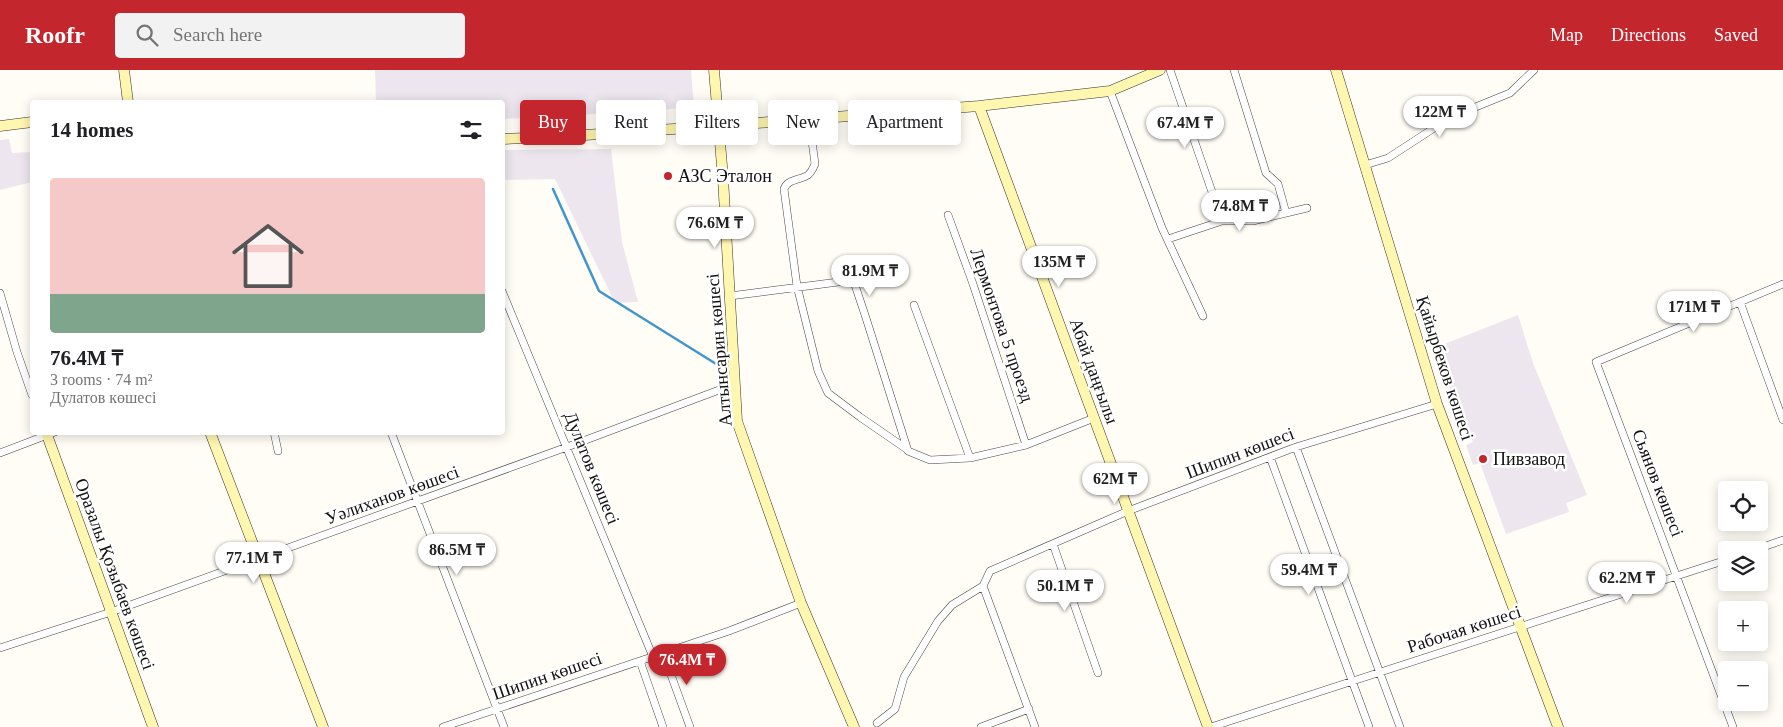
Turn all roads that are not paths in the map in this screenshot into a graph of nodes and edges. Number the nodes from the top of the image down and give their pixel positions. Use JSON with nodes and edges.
{"nodes":[{"id":1,"x":124,"y":70,"type":"edge"},
{"id":2,"x":714,"y":70,"type":"edge"},
{"id":3,"x":1160,"y":70,"type":"edge"},
{"id":4,"x":1170,"y":70,"type":"edge"},
{"id":5,"x":1234,"y":70,"type":"edge"},
{"id":6,"x":1336,"y":70,"type":"edge"},
{"id":7,"x":1534,"y":70,"type":"edge"},
{"id":8,"x":1110,"y":91,"type":"junction"},
{"id":9,"x":128,"y":100,"type":"edge"},
{"id":10,"x":716,"y":100,"type":"edge"},
{"id":11,"x":978,"y":106,"type":"junction"},
{"id":12,"x":838,"y":116,"type":"edge"},
{"id":13,"x":30,"y":122,"type":"edge"},
{"id":14,"x":0,"y":126,"type":"edge"},
{"id":15,"x":676,"y":129,"type":"edge"},
{"id":16,"x":505,"y":139,"type":"edge"},
{"id":17,"x":719,"y":145,"type":"edge"},
{"id":18,"x":813,"y":145,"type":"edge"},
{"id":19,"x":1365,"y":166,"type":"junction"},
{"id":20,"x":1307,"y":208,"type":"dead end"},
{"id":21,"x":1286,"y":213,"type":"junction"},
{"id":22,"x":948,"y":215,"type":"dead end"},
{"id":23,"x":1222,"y":221,"type":"junction"},
{"id":24,"x":1168,"y":239,"type":"junction"},
{"id":25,"x":1783,"y":284,"type":"edge"},
{"id":26,"x":796,"y":286,"type":"junction"},
{"id":27,"x":0,"y":293,"type":"edge"},
{"id":28,"x":730,"y":296,"type":"junction"},
{"id":29,"x":505,"y":298,"type":"edge"},
{"id":30,"x":1740,"y":302,"type":"junction"},
{"id":31,"x":914,"y":305,"type":"dead end"},
{"id":32,"x":1203,"y":316,"type":"dead end"},
{"id":33,"x":735,"y":384,"type":"junction"},
{"id":34,"x":30,"y":389,"type":"edge"},
{"id":35,"x":1437,"y":404,"type":"junction"},
{"id":36,"x":1094,"y":418,"type":"junction"},
{"id":37,"x":1783,"y":420,"type":"edge"},
{"id":38,"x":45,"y":435,"type":"edge"},
{"id":39,"x":51,"y":435,"type":"edge"},
{"id":40,"x":211,"y":435,"type":"edge"},
{"id":41,"x":275,"y":435,"type":"edge"},
{"id":42,"x":392,"y":435,"type":"edge"},
{"id":43,"x":1026,"y":445,"type":"junction"},
{"id":44,"x":1296,"y":447,"type":"junction"},
{"id":45,"x":567,"y":448,"type":"junction"},
{"id":46,"x":908,"y":450,"type":"junction"},
{"id":47,"x":278,"y":451,"type":"dead end"},
{"id":48,"x":0,"y":453,"type":"edge"},
{"id":49,"x":1270,"y":457,"type":"junction"},
{"id":50,"x":970,"y":458,"type":"junction"},
{"id":51,"x":417,"y":501,"type":"junction"},
{"id":52,"x":1128,"y":511,"type":"junction"},
{"id":53,"x":1783,"y":540,"type":"edge"},
{"id":54,"x":1053,"y":544,"type":"junction"},
{"id":55,"x":1768,"y":545,"type":"edge"},
{"id":56,"x":258,"y":559,"type":"junction"},
{"id":57,"x":1718,"y":563,"type":"edge"},
{"id":58,"x":1677,"y":577,"type":"junction"},
{"id":59,"x":983,"y":586,"type":"junction"},
{"id":60,"x":800,"y":603,"type":"junction"},
{"id":61,"x":111,"y":612,"type":"junction"},
{"id":62,"x":1520,"y":626,"type":"junction"},
{"id":63,"x":0,"y":648,"type":"edge"},
{"id":64,"x":663,"y":653,"type":"junction"},
{"id":65,"x":653,"y":657,"type":"junction"},
{"id":66,"x":640,"y":661,"type":"junction"},
{"id":67,"x":1098,"y":673,"type":"dead end"},
{"id":68,"x":1380,"y":673,"type":"junction"},
{"id":69,"x":1353,"y":682,"type":"junction"},
{"id":70,"x":497,"y":709,"type":"junction"},
{"id":71,"x":1029,"y":709,"type":"junction"},
{"id":72,"x":877,"y":723,"type":"dead end"},
{"id":73,"x":153,"y":727,"type":"edge"},
{"id":74,"x":323,"y":727,"type":"edge"},
{"id":75,"x":443,"y":727,"type":"edge"},
{"id":76,"x":504,"y":727,"type":"edge"},
{"id":77,"x":663,"y":727,"type":"edge"},
{"id":78,"x":690,"y":727,"type":"edge"},
{"id":79,"x":854,"y":727,"type":"edge"},
{"id":80,"x":982,"y":727,"type":"edge"},
{"id":81,"x":1035,"y":727,"type":"edge"},
{"id":82,"x":1209,"y":727,"type":"edge"},
{"id":83,"x":1370,"y":727,"type":"edge"},
{"id":84,"x":1400,"y":727,"type":"edge"},
{"id":85,"x":1558,"y":727,"type":"edge"},
{"id":86,"x":1733,"y":727,"type":"edge"}],
"edges":[{"from":1,"to":9,"type":"street"},
{"from":2,"to":10,"type":"street","name":"Алтынсарин көшесі"},
{"from":3,"to":8,"type":"street"},
{"from":4,"to":23,"type":"street"},
{"from":5,"to":21,"type":"street"},
{"from":6,"to":19,"type":"street","name":"Қайырбеков көшесі"},
{"from":7,"to":19,"type":"street"},
{"from":8,"to":11,"type":"street"},
{"from":8,"to":24,"type":"street"},
{"from":11,"to":12,"type":"street"},
{"from":11,"to":36,"type":"street","name":"Абай даңғылы"},
{"from":13,"to":14,"type":"street"},
{"from":15,"to":16,"type":"street"},
{"from":17,"to":28,"type":"street","name":"Алтынсарин көшесі"},
{"from":18,"to":26,"type":"street"},
{"from":19,"to":35,"type":"street","name":"Қайырбеков көшесі"},
{"from":20,"to":21,"type":"street"},
{"from":21,"to":23,"type":"street"},
{"from":22,"to":43,"type":"street","name":"Лермонтова 5 проезд"},
{"from":23,"to":24,"type":"street"},
{"from":24,"to":32,"type":"street"},
{"from":25,"to":30,"type":"street"},
{"from":26,"to":28,"type":"street"},
{"from":26,"to":46,"type":"street"},
{"from":26,"to":46,"type":"street"},
{"from":27,"to":34,"type":"street"},
{"from":28,"to":33,"type":"street","name":"Алтынсарин көшесі"},
{"from":29,"to":45,"type":"street","name":"Дулатов көшесі"},
{"from":30,"to":37,"type":"street"},
{"from":30,"to":58,"type":"street","name":"Сьянов көшесі"},
{"from":31,"to":50,"type":"street"},
{"from":33,"to":45,"type":"street","name":"Уәлиханов көшесі"},
{"from":33,"to":60,"type":"street","name":"Алтынсарин көшесі"},
{"from":35,"to":44,"type":"street","name":"Шипин көшесі"},
{"from":35,"to":62,"type":"street","name":"Қайырбеков көшесі"},
{"from":36,"to":43,"type":"street"},
{"from":36,"to":52,"type":"street","name":"Абай даңғылы"},
{"from":38,"to":48,"type":"street"},
{"from":39,"to":61,"type":"street","name":"Оразалы Қозыбаев көшесі"},
{"from":40,"to":56,"type":"street"},
{"from":41,"to":47,"type":"street"},
{"from":42,"to":51,"type":"street"},
{"from":43,"to":50,"type":"street"},
{"from":44,"to":49,"type":"street","name":"Шипин көшесі"},
{"from":44,"to":68,"type":"street"},
{"from":45,"to":51,"type":"street","name":"Уәлиханов көшесі"},
{"from":45,"to":65,"type":"street","name":"Дулатов көшесі"},
{"from":46,"to":50,"type":"street"},
{"from":49,"to":52,"type":"street","name":"Шипин көшесі"},
{"from":49,"to":69,"type":"street"},
{"from":51,"to":56,"type":"street","name":"Уәлиханов көшесі"},
{"from":51,"to":70,"type":"street"},
{"from":52,"to":54,"type":"street","name":"Шипин көшесі"},
{"from":52,"to":82,"type":"street","name":"Абай даңғылы"},
{"from":53,"to":55,"type":"street"},
{"from":54,"to":59,"type":"street","name":"Шипин көшесі"},
{"from":54,"to":67,"type":"street"},
{"from":56,"to":61,"type":"street","name":"Уәлиханов көшесі"},
{"from":56,"to":74,"type":"street"},
{"from":57,"to":58,"type":"street","name":"Рабочая көшесі"},
{"from":58,"to":62,"type":"street","name":"Рабочая көшесі"},
{"from":58,"to":86,"type":"street","name":"Сьянов көшесі"},
{"from":59,"to":71,"type":"street"},
{"from":59,"to":72,"type":"street","name":"Шипин көшесі"},
{"from":60,"to":64,"type":"street","name":"Шипин көшесі"},
{"from":60,"to":79,"type":"street","name":"Алтынсарин көшесі"},
{"from":61,"to":63,"type":"street","name":"Уәлиханов көшесі"},
{"from":61,"to":73,"type":"street","name":"Оразалы Қозыбаев көшесі"},
{"from":62,"to":68,"type":"street","name":"Рабочая көшесі"},
{"from":62,"to":85,"type":"street","name":"Қайырбеков көшесі"},
{"from":64,"to":65,"type":"street","name":"Шипин көшесі"},
{"from":64,"to":78,"type":"street"},
{"from":65,"to":66,"type":"street","name":"Шипин көшесі"},
{"from":66,"to":70,"type":"street","name":"Шипин көшесі"},
{"from":66,"to":77,"type":"street"},
{"from":68,"to":69,"type":"street","name":"Рабочая көшесі"},
{"from":68,"to":84,"type":"street"},
{"from":69,"to":82,"type":"street","name":"Рабочая көшесі"},
{"from":69,"to":83,"type":"street"},
{"from":70,"to":75,"type":"street","name":"Шипин көшесі"},
{"from":70,"to":76,"type":"street"},
{"from":71,"to":80,"type":"street"},
{"from":71,"to":81,"type":"street"}]}
